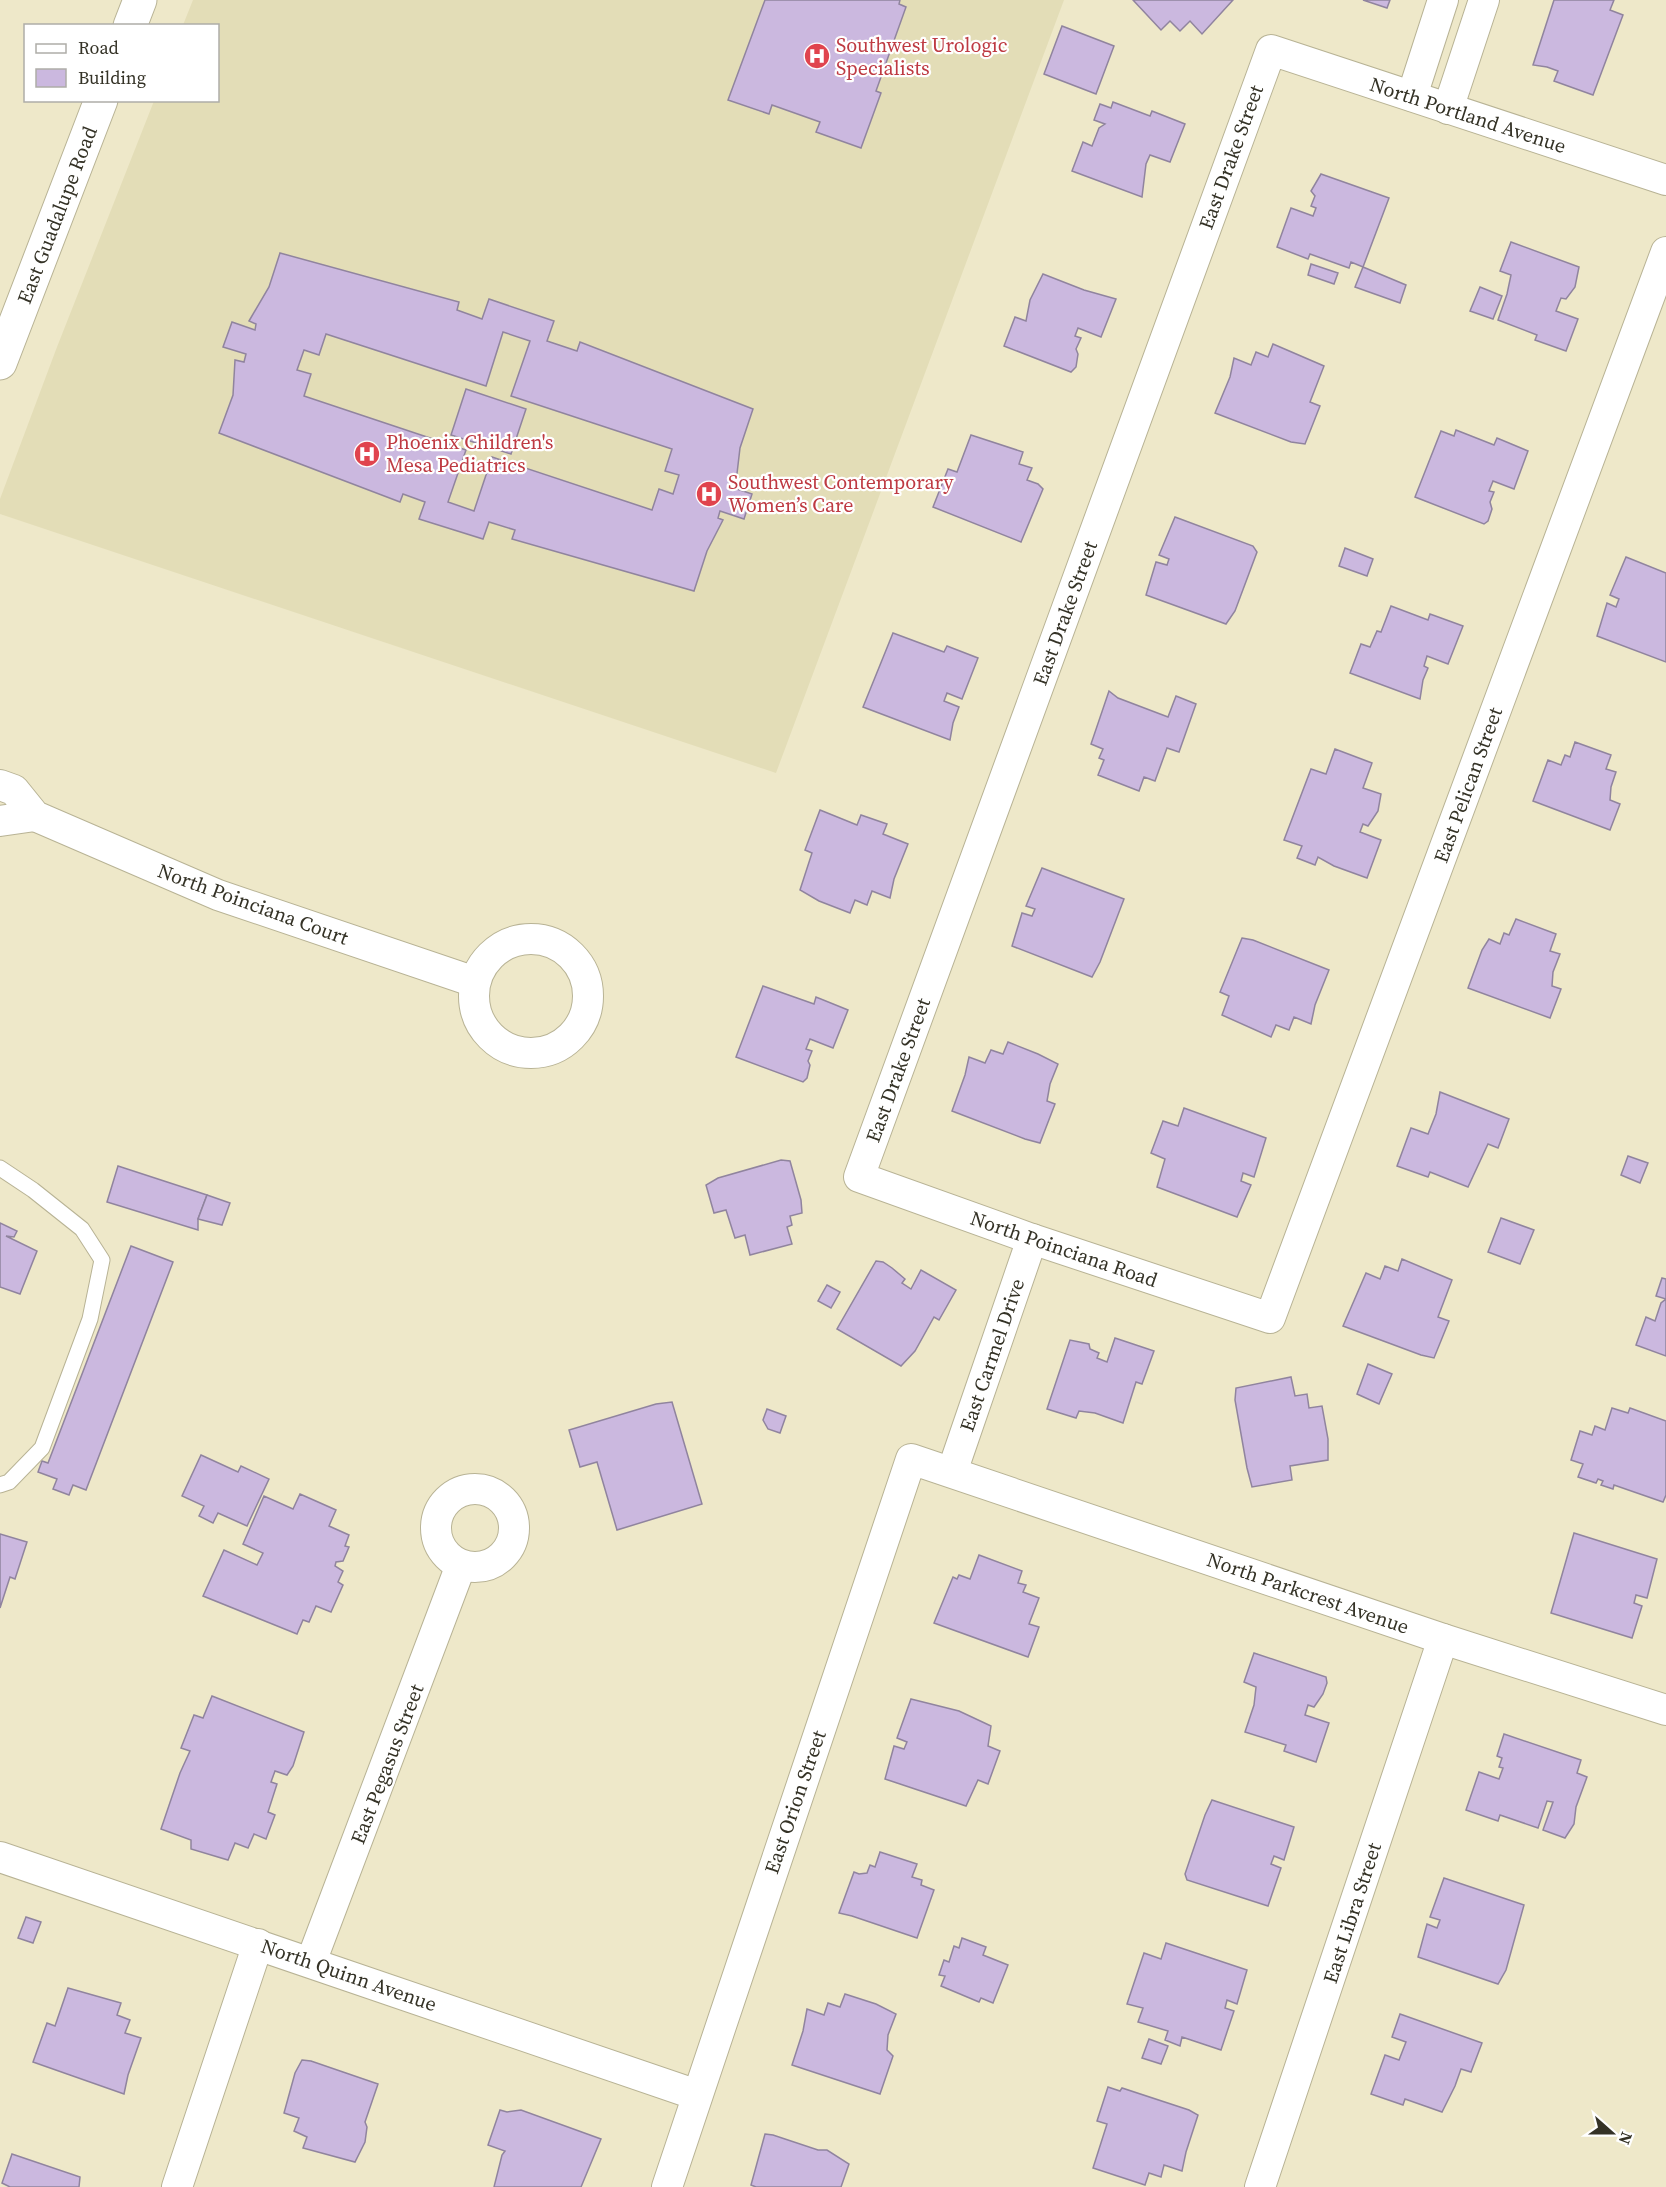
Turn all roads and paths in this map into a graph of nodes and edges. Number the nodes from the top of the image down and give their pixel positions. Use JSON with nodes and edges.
{"nodes":[{"id":1,"x":140,"y":0,"type":"edge"},
{"id":2,"x":1443,"y":0,"type":"edge"},
{"id":3,"x":1484,"y":0,"type":"edge"},
{"id":4,"x":131,"y":24,"type":"edge"},
{"id":5,"x":1271,"y":50,"type":"joint"},
{"id":6,"x":1412,"y":96,"type":"junction"},
{"id":7,"x":100,"y":102,"type":"edge"},
{"id":8,"x":1448,"y":109,"type":"junction"},
{"id":9,"x":1666,"y":180,"type":"edge"},
{"id":10,"x":1666,"y":252,"type":"edge"},
{"id":11,"x":0,"y":363,"type":"edge"},
{"id":12,"x":0,"y":785,"type":"edge"},
{"id":13,"x":35,"y":816,"type":"junction"},
{"id":14,"x":0,"y":821,"type":"edge"},
{"id":15,"x":476,"y":982,"type":"dead end"},
{"id":16,"x":0,"y":1168,"type":"edge"},
{"id":17,"x":859,"y":1177,"type":"joint"},
{"id":18,"x":1032,"y":1239,"type":"junction"},
{"id":19,"x":1270,"y":1318,"type":"joint"},
{"id":20,"x":952,"y":1472,"type":"junction"},
{"id":21,"x":0,"y":1485,"type":"edge"},
{"id":22,"x":461,"y":1565,"type":"dead end"},
{"id":23,"x":1443,"y":1639,"type":"junction"},
{"id":24,"x":1666,"y":1710,"type":"edge"},
{"id":25,"x":0,"y":1857,"type":"edge"},
{"id":26,"x":258,"y":1944,"type":"junction"},
{"id":27,"x":311,"y":1962,"type":"junction"},
{"id":28,"x":697,"y":2095,"type":"junction"},
{"id":29,"x":177,"y":2187,"type":"edge"},
{"id":30,"x":667,"y":2187,"type":"edge"},
{"id":31,"x":1260,"y":2187,"type":"edge"}],
"edges":[{"from":1,"to":4,"type":"main road"},
{"from":2,"to":6,"type":"street"},
{"from":3,"to":8,"type":"street"},
{"from":5,"to":6,"type":"street","name":"North Portland Avenue"},
{"from":5,"to":17,"type":"street","name":"East Drake Street"},
{"from":6,"to":8,"type":"street","name":"North Portland Avenue"},
{"from":7,"to":11,"type":"main road","name":"East Guadalupe Road"},
{"from":8,"to":9,"type":"street","name":"North Portland Avenue"},
{"from":10,"to":19,"type":"street","name":"East Pelican Street"},
{"from":12,"to":13,"type":"street","name":"North Poinciana Court"},
{"from":13,"to":14,"type":"street"},
{"from":13,"to":15,"type":"street","name":"North Poinciana Court"},
{"from":16,"to":21,"type":"lane"},
{"from":17,"to":18,"type":"street","name":"North Poinciana Road"},
{"from":18,"to":19,"type":"street","name":"North Poinciana Road"},
{"from":18,"to":20,"type":"street","name":"East Carmel Drive"},
{"from":20,"to":23,"type":"street","name":"North Parkcrest Avenue"},
{"from":20,"to":28,"type":"street","name":"East Orion Street"},
{"from":22,"to":27,"type":"street","name":"East Pegasus Street"},
{"from":23,"to":24,"type":"street","name":"North Parkcrest Avenue"},
{"from":23,"to":31,"type":"street","name":"East Libra Street"},
{"from":25,"to":26,"type":"street","name":"North Quinn Avenue"},
{"from":26,"to":27,"type":"street","name":"North Quinn Avenue"},
{"from":26,"to":29,"type":"street"},
{"from":27,"to":28,"type":"street","name":"North Quinn Avenue"},
{"from":28,"to":30,"type":"street","name":"East Orion Street"}]}
